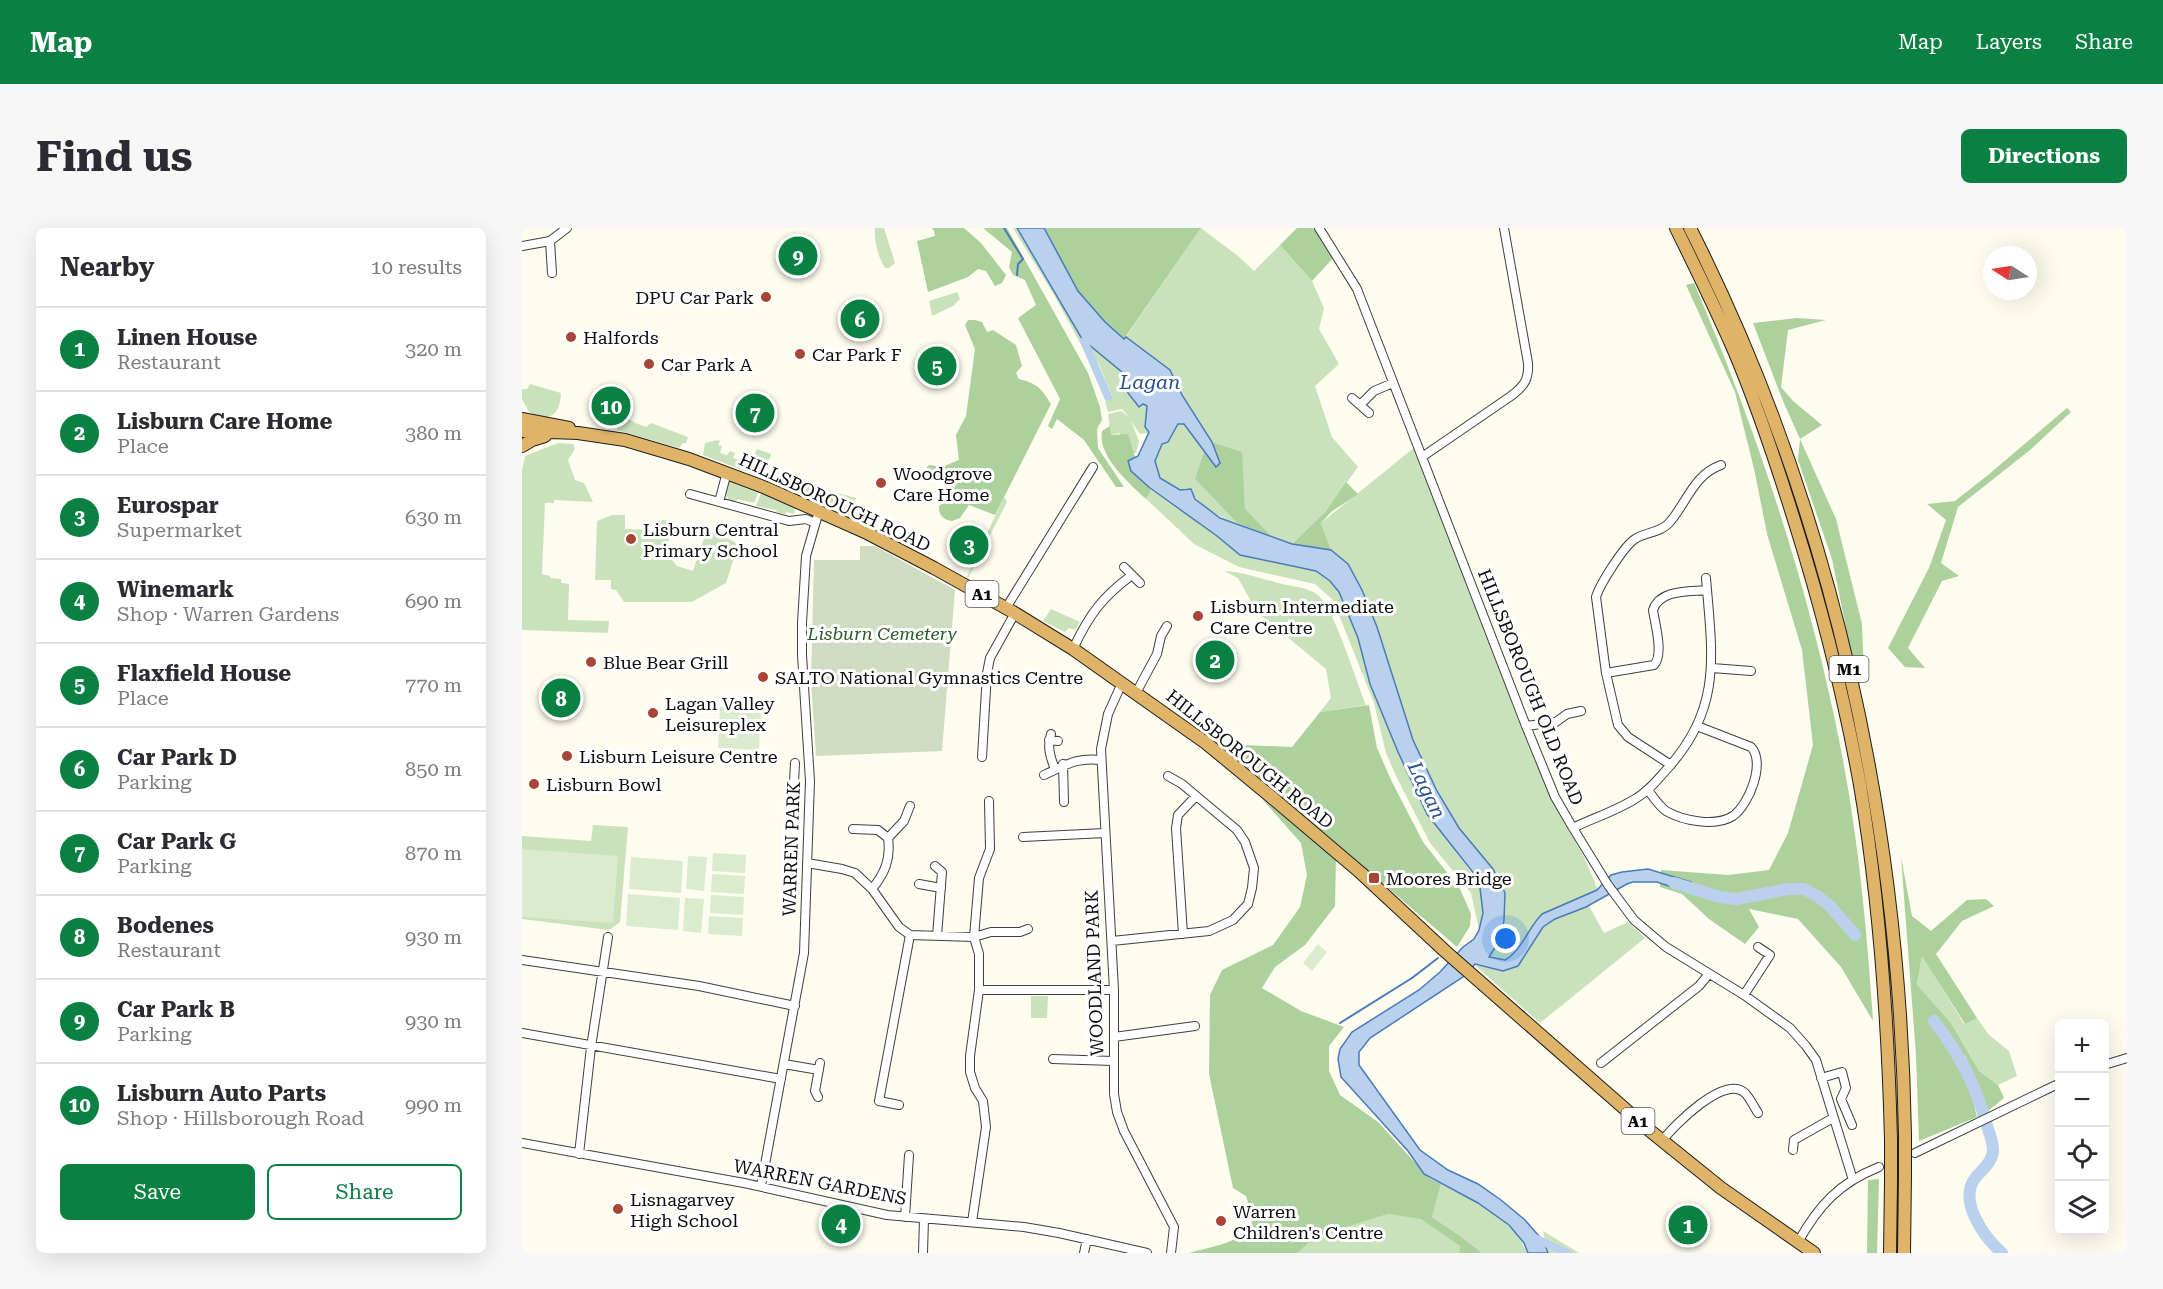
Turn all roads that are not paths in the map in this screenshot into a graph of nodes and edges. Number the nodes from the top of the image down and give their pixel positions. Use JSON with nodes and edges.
{"nodes":[{"id":1,"x":567,"y":228,"type":"edge"},
{"id":2,"x":1319,"y":228,"type":"edge"},
{"id":3,"x":1504,"y":228,"type":"edge"},
{"id":4,"x":1676,"y":228,"type":"edge"},
{"id":5,"x":1690,"y":228,"type":"edge"},
{"id":6,"x":550,"y":241,"type":"junction"},
{"id":7,"x":522,"y":246,"type":"edge"},
{"id":8,"x":552,"y":273,"type":"dead end"},
{"id":9,"x":1393,"y":383,"type":"junction"},
{"id":10,"x":1352,"y":398,"type":"dead end"},
{"id":11,"x":1360,"y":405,"type":"junction"},
{"id":12,"x":1369,"y":413,"type":"dead end"},
{"id":13,"x":523,"y":421,"type":"edge"},
{"id":14,"x":555,"y":433,"type":"junction"},
{"id":15,"x":578,"y":433,"type":"junction"},
{"id":16,"x":522,"y":446,"type":"edge"},
{"id":17,"x":1422,"y":457,"type":"junction"},
{"id":18,"x":1721,"y":465,"type":"dead end"},
{"id":19,"x":1093,"y":467,"type":"dead end"},
{"id":20,"x":727,"y":472,"type":"junction"},
{"id":21,"x":690,"y":494,"type":"dead end"},
{"id":22,"x":718,"y":502,"type":"junction"},
{"id":23,"x":817,"y":517,"type":"junction"},
{"id":24,"x":1124,"y":567,"type":"dead end"},
{"id":25,"x":1132,"y":575,"type":"junction"},
{"id":26,"x":1706,"y":578,"type":"dead end"},
{"id":27,"x":1140,"y":583,"type":"dead end"},
{"id":28,"x":1707,"y":590,"type":"junction"},
{"id":29,"x":1010,"y":610,"type":"junction"},
{"id":30,"x":1167,"y":626,"type":"dead end"},
{"id":31,"x":1072,"y":649,"type":"junction"},
{"id":32,"x":1712,"y":668,"type":"junction"},
{"id":33,"x":1751,"y":671,"type":"dead end"},
{"id":34,"x":1606,"y":673,"type":"junction"},
{"id":35,"x":1122,"y":683,"type":"junction"},
{"id":36,"x":1136,"y":693,"type":"junction"},
{"id":37,"x":1581,"y":711,"type":"dead end"},
{"id":38,"x":1526,"y":726,"type":"junction"},
{"id":39,"x":1697,"y":726,"type":"junction"},
{"id":40,"x":1052,"y":738,"type":"dead end"},
{"id":41,"x":982,"y":757,"type":"dead end"},
{"id":42,"x":1101,"y":760,"type":"junction"},
{"id":43,"x":795,"y":763,"type":"dead end"},
{"id":44,"x":1671,"y":765,"type":"junction"},
{"id":45,"x":1059,"y":766,"type":"junction"},
{"id":46,"x":1044,"y":775,"type":"dead end"},
{"id":47,"x":1168,"y":776,"type":"dead end"},
{"id":48,"x":794,"y":780,"type":"junction"},
{"id":49,"x":810,"y":781,"type":"junction"},
{"id":50,"x":1648,"y":790,"type":"junction"},
{"id":51,"x":1196,"y":796,"type":"junction"},
{"id":52,"x":793,"y":800,"type":"dead end"},
{"id":53,"x":989,"y":801,"type":"dead end"},
{"id":54,"x":1064,"y":802,"type":"dead end"},
{"id":55,"x":910,"y":806,"type":"dead end"},
{"id":56,"x":1573,"y":828,"type":"junction"},
{"id":57,"x":853,"y":830,"type":"dead end"},
{"id":58,"x":1105,"y":833,"type":"junction"},
{"id":59,"x":1023,"y":837,"type":"dead end"},
{"id":60,"x":888,"y":838,"type":"junction"},
{"id":61,"x":807,"y":863,"type":"junction"},
{"id":62,"x":935,"y":866,"type":"dead end"},
{"id":63,"x":919,"y":884,"type":"dead end"},
{"id":64,"x":940,"y":888,"type":"junction"},
{"id":65,"x":872,"y":889,"type":"junction"},
{"id":66,"x":1028,"y":929,"type":"dead end"},
{"id":67,"x":1183,"y":934,"type":"junction"},
{"id":68,"x":910,"y":935,"type":"junction"},
{"id":69,"x":937,"y":936,"type":"junction"},
{"id":70,"x":608,"y":937,"type":"dead end"},
{"id":71,"x":974,"y":937,"type":"junction"},
{"id":72,"x":1112,"y":940,"type":"junction"},
{"id":73,"x":1758,"y":947,"type":"dead end"},
{"id":74,"x":522,"y":960,"type":"edge"},
{"id":75,"x":602,"y":972,"type":"junction"},
{"id":76,"x":1708,"y":975,"type":"junction"},
{"id":77,"x":979,"y":990,"type":"junction"},
{"id":78,"x":1114,"y":990,"type":"junction"},
{"id":79,"x":1744,"y":995,"type":"junction"},
{"id":80,"x":795,"y":1006,"type":"junction"},
{"id":81,"x":1195,"y":1026,"type":"dead end"},
{"id":82,"x":522,"y":1033,"type":"edge"},
{"id":83,"x":1114,"y":1037,"type":"junction"},
{"id":84,"x":591,"y":1044,"type":"junction"},
{"id":85,"x":2127,"y":1058,"type":"edge"},
{"id":86,"x":1053,"y":1059,"type":"dead end"},
{"id":87,"x":1113,"y":1061,"type":"junction"},
{"id":88,"x":1601,"y":1063,"type":"dead end"},
{"id":89,"x":2109,"y":1063,"type":"edge"},
{"id":90,"x":784,"y":1064,"type":"junction"},
{"id":91,"x":1821,"y":1078,"type":"junction"},
{"id":92,"x":781,"y":1079,"type":"junction"},
{"id":93,"x":2055,"y":1085,"type":"edge"},
{"id":94,"x":818,"y":1097,"type":"dead end"},
{"id":95,"x":899,"y":1105,"type":"dead end"},
{"id":96,"x":1758,"y":1113,"type":"dead end"},
{"id":97,"x":1833,"y":1118,"type":"junction"},
{"id":98,"x":1852,"y":1125,"type":"dead end"},
{"id":99,"x":1662,"y":1141,"type":"junction"},
{"id":100,"x":522,"y":1143,"type":"edge"},
{"id":101,"x":1792,"y":1143,"type":"dead end"},
{"id":102,"x":1915,"y":1153,"type":"dead end"},
{"id":103,"x":579,"y":1154,"type":"junction"},
{"id":104,"x":909,"y":1155,"type":"dead end"},
{"id":105,"x":1879,"y":1167,"type":"dead end"},
{"id":106,"x":1853,"y":1180,"type":"junction"},
{"id":107,"x":761,"y":1186,"type":"junction"},
{"id":108,"x":905,"y":1217,"type":"junction"},
{"id":109,"x":924,"y":1219,"type":"junction"},
{"id":110,"x":972,"y":1222,"type":"junction"},
{"id":111,"x":1087,"y":1239,"type":"junction"},
{"id":112,"x":1798,"y":1242,"type":"junction"},
{"id":113,"x":923,"y":1253,"type":"edge"},
{"id":114,"x":1084,"y":1253,"type":"edge"},
{"id":115,"x":1148,"y":1253,"type":"edge"},
{"id":116,"x":1172,"y":1253,"type":"edge"},
{"id":117,"x":1815,"y":1253,"type":"edge"},
{"id":118,"x":1890,"y":1253,"type":"edge"},
{"id":119,"x":1904,"y":1253,"type":"edge"}],
"edges":[{"from":1,"to":6,"type":"street"},
{"from":2,"to":9,"type":"street","name":"HILLSBOROUGH OLD ROAD"},
{"from":3,"to":17,"type":"street"},
{"from":4,"to":118,"type":"highway","number":"M1","bridge":true},
{"from":5,"to":119,"type":"highway","number":"M1","bridge":true},
{"from":6,"to":7,"type":"street"},
{"from":6,"to":8,"type":"street"},
{"from":9,"to":11,"type":"street"},
{"from":9,"to":17,"type":"street","name":"HILLSBOROUGH OLD ROAD"},
{"from":10,"to":11,"type":"street"},
{"from":11,"to":12,"type":"street"},
{"from":13,"to":14,"type":"highway","name":"HILLSBOROUGH ROAD","number":"A1"},
{"from":13,"to":15,"type":"highway","name":"HILLSBOROUGH ROAD","number":"A1"},
{"from":14,"to":15,"type":"highway","name":"HILLSBOROUGH ROAD","number":"A1"},
{"from":14,"to":16,"type":"highway"},
{"from":15,"to":20,"type":"highway","name":"HILLSBOROUGH ROAD","number":"A1"},
{"from":17,"to":38,"type":"street","name":"HILLSBOROUGH OLD ROAD"},
{"from":18,"to":34,"type":"street"},
{"from":19,"to":29,"type":"street"},
{"from":20,"to":22,"type":"street"},
{"from":20,"to":23,"type":"highway","name":"HILLSBOROUGH ROAD","number":"A1"},
{"from":21,"to":22,"type":"street"},
{"from":22,"to":23,"type":"street"},
{"from":23,"to":29,"type":"highway","name":"HILLSBOROUGH ROAD","number":"A1"},
{"from":23,"to":49,"type":"street","name":"WARREN PARK"},
{"from":24,"to":25,"type":"street"},
{"from":25,"to":27,"type":"street"},
{"from":25,"to":31,"type":"street"},
{"from":26,"to":28,"type":"street"},
{"from":28,"to":32,"type":"street"},
{"from":28,"to":34,"type":"street"},
{"from":29,"to":31,"type":"highway","name":"HILLSBOROUGH ROAD","number":"A1"},
{"from":29,"to":41,"type":"street"},
{"from":30,"to":36,"type":"street"},
{"from":31,"to":35,"type":"highway","name":"HILLSBOROUGH ROAD","number":"A1"},
{"from":32,"to":33,"type":"street"},
{"from":32,"to":39,"type":"street"},
{"from":34,"to":44,"type":"street"},
{"from":35,"to":36,"type":"highway","name":"HILLSBOROUGH ROAD","number":"A1"},
{"from":35,"to":42,"type":"street","name":"WOODLAND PARK"},
{"from":36,"to":99,"type":"highway","name":"HILLSBOROUGH ROAD","number":"A1"},
{"from":37,"to":38,"type":"street"},
{"from":38,"to":56,"type":"street","name":"HILLSBOROUGH OLD ROAD"},
{"from":39,"to":44,"type":"street"},
{"from":39,"to":50,"type":"street"},
{"from":40,"to":45,"type":"street"},
{"from":42,"to":45,"type":"street"},
{"from":42,"to":58,"type":"street","name":"WOODLAND PARK"},
{"from":43,"to":48,"type":"street"},
{"from":44,"to":50,"type":"street"},
{"from":45,"to":46,"type":"street"},
{"from":45,"to":54,"type":"street"},
{"from":47,"to":51,"type":"street"},
{"from":48,"to":49,"type":"street"},
{"from":48,"to":52,"type":"street"},
{"from":49,"to":61,"type":"street","name":"WARREN PARK"},
{"from":50,"to":56,"type":"street"},
{"from":51,"to":67,"type":"street"},
{"from":51,"to":67,"type":"street"},
{"from":53,"to":71,"type":"street"},
{"from":55,"to":60,"type":"street"},
{"from":56,"to":76,"type":"street","name":"HILLSBOROUGH OLD ROAD"},
{"from":57,"to":60,"type":"street"},
{"from":58,"to":59,"type":"street"},
{"from":58,"to":72,"type":"street","name":"WOODLAND PARK"},
{"from":60,"to":65,"type":"street"},
{"from":61,"to":65,"type":"street"},
{"from":61,"to":80,"type":"street","name":"WARREN PARK"},
{"from":62,"to":64,"type":"street"},
{"from":63,"to":64,"type":"street"},
{"from":64,"to":69,"type":"street"},
{"from":65,"to":68,"type":"street"},
{"from":66,"to":71,"type":"street"},
{"from":67,"to":72,"type":"street"},
{"from":68,"to":69,"type":"street"},
{"from":68,"to":95,"type":"street"},
{"from":69,"to":71,"type":"street"},
{"from":70,"to":75,"type":"street"},
{"from":71,"to":77,"type":"street"},
{"from":72,"to":78,"type":"street","name":"WOODLAND PARK"},
{"from":73,"to":79,"type":"street"},
{"from":74,"to":75,"type":"street"},
{"from":75,"to":80,"type":"street"},
{"from":75,"to":84,"type":"street"},
{"from":76,"to":79,"type":"street","name":"HILLSBOROUGH OLD ROAD"},
{"from":76,"to":88,"type":"street"},
{"from":77,"to":78,"type":"street"},
{"from":77,"to":110,"type":"street"},
{"from":78,"to":83,"type":"street","name":"WOODLAND PARK"},
{"from":79,"to":91,"type":"street","name":"HILLSBOROUGH OLD ROAD"},
{"from":80,"to":90,"type":"street","name":"WARREN PARK"},
{"from":81,"to":83,"type":"street"},
{"from":82,"to":84,"type":"street"},
{"from":83,"to":87,"type":"street","name":"WOODLAND PARK"},
{"from":84,"to":92,"type":"street"},
{"from":84,"to":103,"type":"street"},
{"from":85,"to":89,"type":"street"},
{"from":86,"to":87,"type":"street"},
{"from":87,"to":116,"type":"street","name":"WOODLAND PARK"},
{"from":90,"to":92,"type":"street","name":"WARREN PARK"},
{"from":90,"to":94,"type":"street"},
{"from":91,"to":97,"type":"street","name":"HILLSBOROUGH OLD ROAD"},
{"from":91,"to":98,"type":"street"},
{"from":92,"to":107,"type":"street","name":"WARREN PARK"},
{"from":93,"to":102,"type":"street"},
{"from":96,"to":99,"type":"street"},
{"from":97,"to":101,"type":"street"},
{"from":97,"to":106,"type":"street","name":"HILLSBOROUGH OLD ROAD"},
{"from":99,"to":112,"type":"highway","name":"HILLSBOROUGH ROAD","number":"A1"},
{"from":100,"to":103,"type":"street","name":"WARREN GARDENS"},
{"from":103,"to":107,"type":"street","name":"WARREN GARDENS"},
{"from":104,"to":108,"type":"street"},
{"from":105,"to":106,"type":"street"},
{"from":106,"to":112,"type":"street"},
{"from":107,"to":108,"type":"street","name":"WARREN GARDENS"},
{"from":108,"to":109,"type":"street","name":"WARREN GARDENS"},
{"from":109,"to":110,"type":"street","name":"WARREN GARDENS"},
{"from":109,"to":113,"type":"street"},
{"from":110,"to":111,"type":"street","name":"WARREN GARDENS"},
{"from":111,"to":114,"type":"street"},
{"from":111,"to":115,"type":"street","name":"WARREN GARDENS"},
{"from":112,"to":117,"type":"highway","name":"HILLSBOROUGH ROAD","number":"A1"}]}
